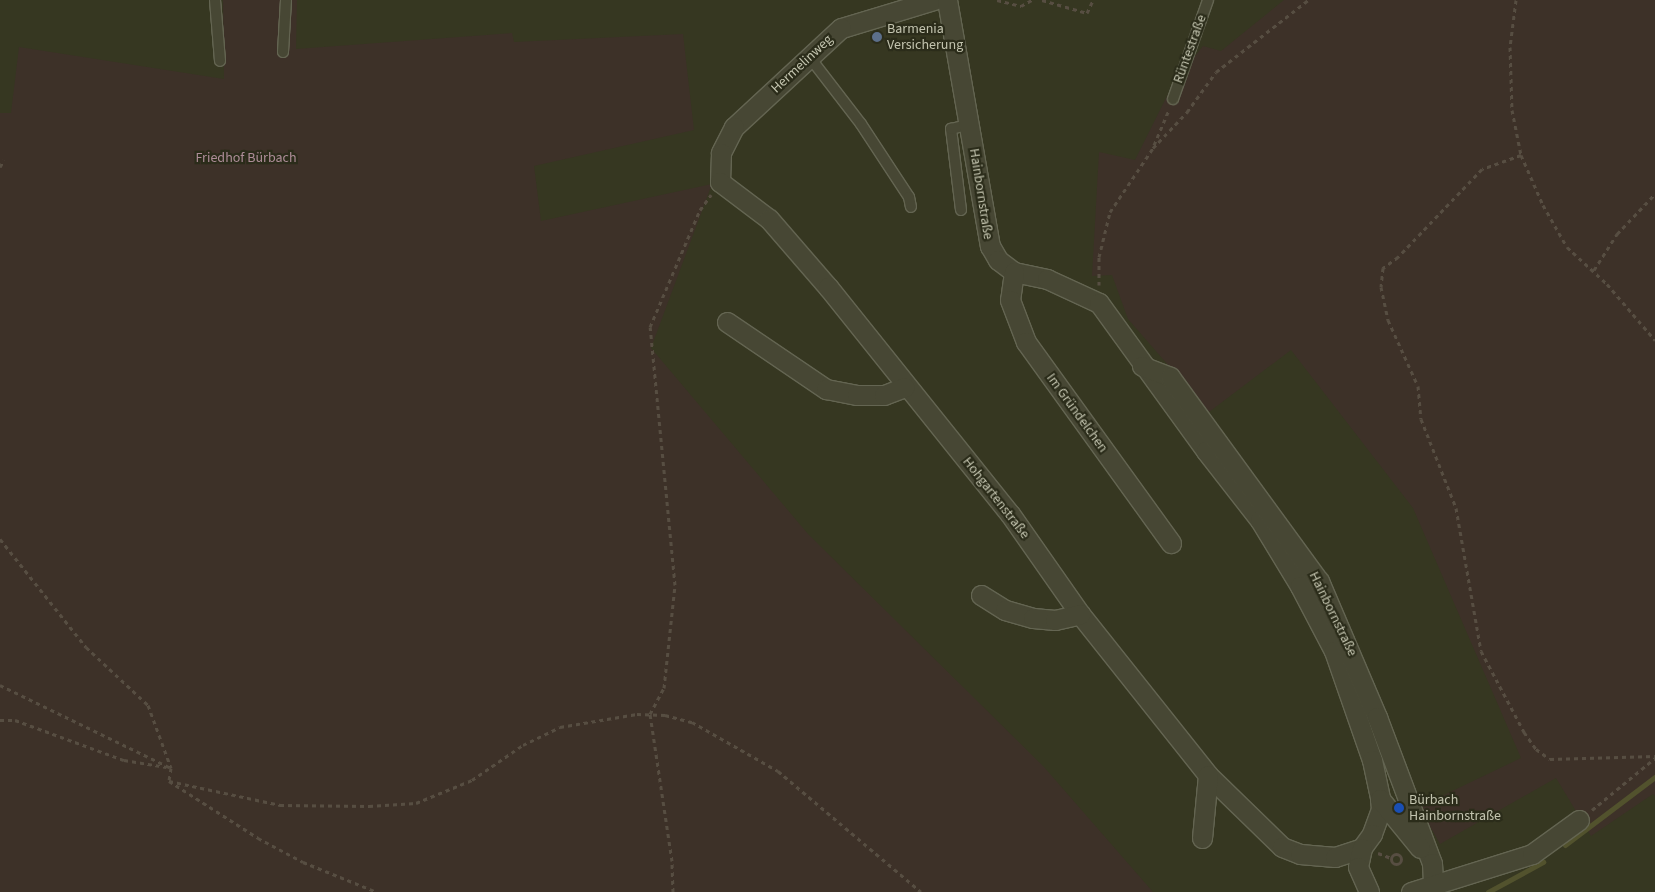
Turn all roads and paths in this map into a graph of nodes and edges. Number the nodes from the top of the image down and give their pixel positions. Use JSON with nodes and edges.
{"nodes":[{"id":1,"x":215,"y":0,"type":"edge"},
{"id":2,"x":286,"y":0,"type":"edge"},
{"id":3,"x":934,"y":0,"type":"edge"},
{"id":4,"x":947,"y":0,"type":"edge"},
{"id":5,"x":997,"y":0,"type":"edge"},
{"id":6,"x":1032,"y":0,"type":"edge"},
{"id":7,"x":1042,"y":0,"type":"edge"},
{"id":8,"x":1093,"y":0,"type":"edge"},
{"id":9,"x":1208,"y":0,"type":"edge"},
{"id":10,"x":1308,"y":0,"type":"edge"},
{"id":11,"x":1516,"y":0,"type":"edge"},
{"id":12,"x":283,"y":52,"type":"dead end"},
{"id":13,"x":810,"y":59,"type":"junction"},
{"id":14,"x":220,"y":62,"type":"dead end"},
{"id":15,"x":1173,"y":99,"type":"joint"},
{"id":16,"x":971,"y":124,"type":"junction"},
{"id":17,"x":1153,"y":148,"type":"junction"},
{"id":18,"x":1521,"y":154,"type":"junction"},
{"id":19,"x":2,"y":160,"type":"edge"},
{"id":20,"x":0,"y":168,"type":"edge"},
{"id":21,"x":720,"y":182,"type":"junction"},
{"id":22,"x":1655,"y":194,"type":"edge"},
{"id":23,"x":911,"y":207,"type":"dead end"},
{"id":24,"x":961,"y":210,"type":"dead end"},
{"id":25,"x":1594,"y":270,"type":"junction"},
{"id":26,"x":1014,"y":272,"type":"junction"},
{"id":27,"x":1099,"y":304,"type":"junction"},
{"id":28,"x":727,"y":322,"type":"dead end"},
{"id":29,"x":1655,"y":340,"type":"edge"},
{"id":30,"x":1142,"y":366,"type":"junction"},
{"id":31,"x":906,"y":387,"type":"junction"},
{"id":32,"x":0,"y":539,"type":"edge"},
{"id":33,"x":1171,"y":543,"type":"dead end"},
{"id":34,"x":981,"y":595,"type":"dead end"},
{"id":35,"x":1080,"y":614,"type":"junction"},
{"id":36,"x":0,"y":686,"type":"edge"},
{"id":37,"x":650,"y":714,"type":"junction"},
{"id":38,"x":0,"y":720,"type":"edge"},
{"id":39,"x":1655,"y":757,"type":"edge"},
{"id":40,"x":171,"y":768,"type":"junction"},
{"id":41,"x":1208,"y":774,"type":"junction"},
{"id":42,"x":169,"y":781,"type":"junction"},
{"id":43,"x":1380,"y":799,"type":"junction"},
{"id":44,"x":1579,"y":820,"type":"joint"},
{"id":45,"x":1202,"y":838,"type":"dead end"},
{"id":46,"x":1362,"y":848,"type":"junction"},
{"id":47,"x":1428,"y":854,"type":"junction"},
{"id":48,"x":1433,"y":882,"type":"junction"},
{"id":49,"x":377,"y":892,"type":"edge"},
{"id":50,"x":673,"y":892,"type":"edge"},
{"id":51,"x":921,"y":892,"type":"edge"},
{"id":52,"x":1369,"y":892,"type":"edge"},
{"id":53,"x":1411,"y":892,"type":"edge"}],
"edges":[{"from":1,"to":14,"type":"lane"},
{"from":2,"to":12,"type":"lane"},
{"from":3,"to":13,"type":"street","name":"Hermelinweg"},
{"from":4,"to":16,"type":"street","name":"Hainbornstraße"},
{"from":5,"to":6,"type":"path"},
{"from":7,"to":8,"type":"path"},
{"from":9,"to":15,"type":"lane","name":"Rüntestraße"},
{"from":10,"to":17,"type":"path"},
{"from":11,"to":18,"type":"path"},
{"from":13,"to":21,"type":"street","name":"Hermelinweg"},
{"from":13,"to":23,"type":"lane"},
{"from":15,"to":17,"type":"path"},
{"from":16,"to":24,"type":"lane"},
{"from":16,"to":26,"type":"street","name":"Hainbornstraße"},
{"from":17,"to":27,"type":"path"},
{"from":18,"to":25,"type":"path"},
{"from":18,"to":39,"type":"path"},
{"from":19,"to":20,"type":"path"},
{"from":21,"to":31,"type":"street","name":"Hohgartenstraße"},
{"from":21,"to":37,"type":"path"},
{"from":22,"to":25,"type":"path"},
{"from":25,"to":29,"type":"path"},
{"from":26,"to":27,"type":"street","name":"Hainbornstraße"},
{"from":26,"to":33,"type":"street","name":"Im Gründelchen"},
{"from":27,"to":30,"type":"street","name":"Hainbornstraße"},
{"from":28,"to":31,"type":"street"},
{"from":30,"to":43,"type":"street","name":"Hainbornstraße"},
{"from":30,"to":47,"type":"street","name":"Hainbornstraße"},
{"from":31,"to":35,"type":"street","name":"Hohgartenstraße"},
{"from":32,"to":40,"type":"path"},
{"from":34,"to":35,"type":"street"},
{"from":35,"to":41,"type":"street","name":"Hohgartenstraße"},
{"from":36,"to":40,"type":"path"},
{"from":37,"to":42,"type":"path"},
{"from":37,"to":50,"type":"path"},
{"from":37,"to":51,"type":"path"},
{"from":38,"to":40,"type":"path"},
{"from":39,"to":44,"type":"path"},
{"from":40,"to":42,"type":"path"},
{"from":41,"to":45,"type":"street"},
{"from":41,"to":46,"type":"street","name":"Hohgartenstraße"},
{"from":42,"to":49,"type":"path"},
{"from":43,"to":46,"type":"street","name":"Hainbornstraße"},
{"from":43,"to":47,"type":"street","name":"Hainbornstraße"},
{"from":44,"to":48,"type":"street"},
{"from":46,"to":52,"type":"street","name":"Hainbornstraße"},
{"from":47,"to":48,"type":"street","name":"Hainbornstraße"},
{"from":48,"to":53,"type":"street"}]}
